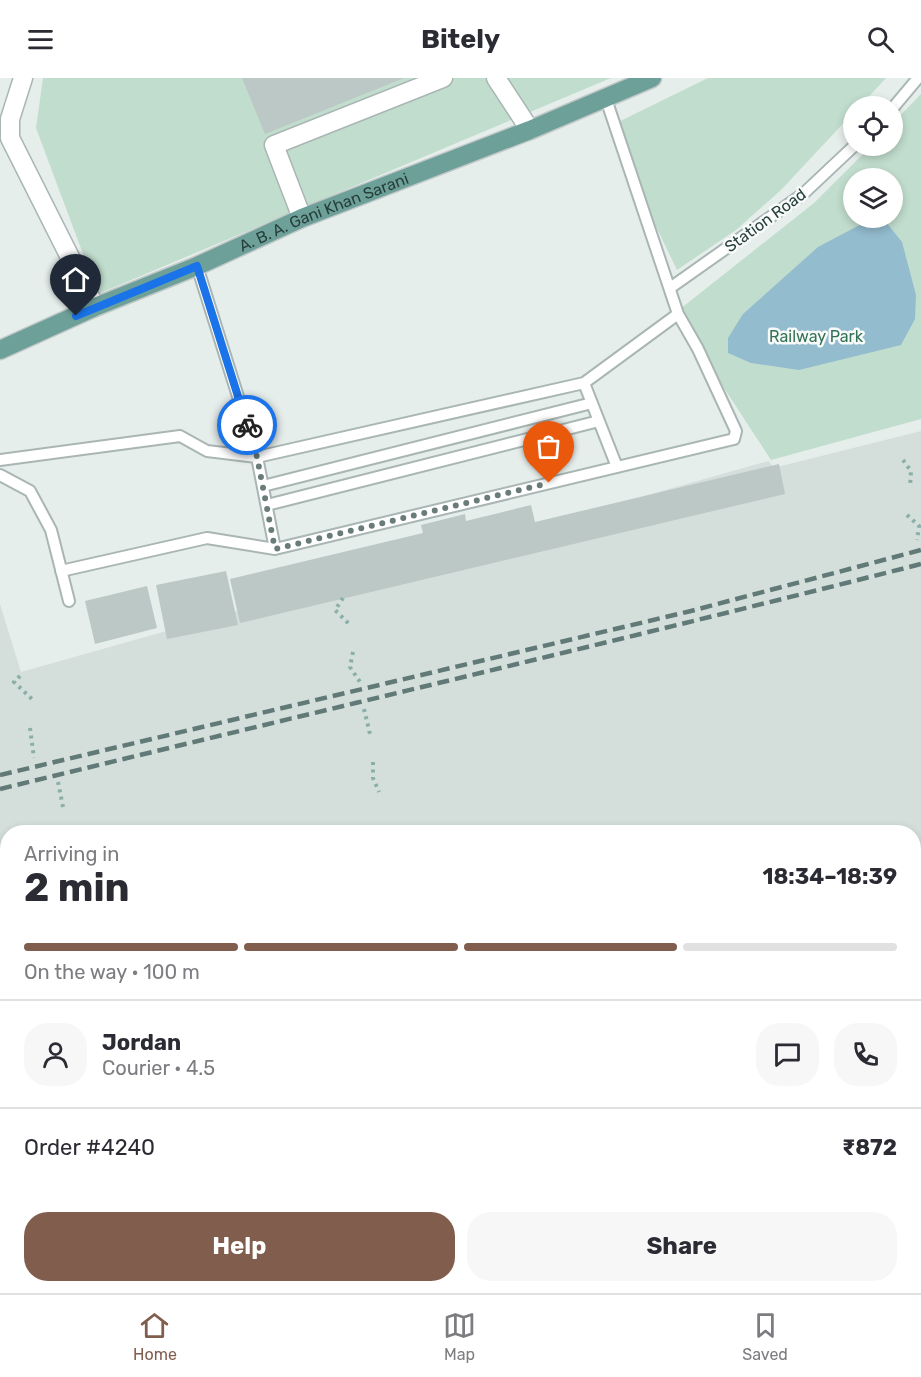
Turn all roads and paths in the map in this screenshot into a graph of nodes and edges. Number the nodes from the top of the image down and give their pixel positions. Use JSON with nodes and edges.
{"nodes":[{"id":1,"x":23,"y":78,"type":"edge"},
{"id":2,"x":442,"y":78,"type":"edge"},
{"id":3,"x":496,"y":78,"type":"edge"},
{"id":4,"x":652,"y":78,"type":"edge"},
{"id":5,"x":918,"y":78,"type":"edge"},
{"id":6,"x":903,"y":96,"type":"edge"},
{"id":7,"x":606,"y":99,"type":"junction"},
{"id":8,"x":530,"y":130,"type":"junction"},
{"id":9,"x":5,"y":136,"type":"edge"},
{"id":10,"x":843,"y":156,"type":"edge"},
{"id":11,"x":302,"y":218,"type":"junction"},
{"id":12,"x":197,"y":266,"type":"junction"},
{"id":13,"x":670,"y":288,"type":"junction"},
{"id":14,"x":95,"y":307,"type":"junction"},
{"id":15,"x":678,"y":314,"type":"junction"},
{"id":16,"x":0,"y":350,"type":"edge"},
{"id":17,"x":584,"y":384,"type":"junction"},
{"id":18,"x":592,"y":403,"type":"junction"},
{"id":19,"x":599,"y":421,"type":"junction"},
{"id":20,"x":257,"y":457,"type":"junction"},
{"id":21,"x":0,"y":460,"type":"edge"},
{"id":22,"x":903,"y":460,"type":"dead end"},
{"id":23,"x":617,"y":467,"type":"junction"},
{"id":24,"x":0,"y":475,"type":"edge"},
{"id":25,"x":263,"y":486,"type":"junction"},
{"id":26,"x":910,"y":487,"type":"dead end"},
{"id":27,"x":267,"y":505,"type":"junction"},
{"id":28,"x":907,"y":515,"type":"dead end"},
{"id":29,"x":917,"y":540,"type":"dead end"},
{"id":30,"x":275,"y":549,"type":"junction"},
{"id":31,"x":61,"y":571,"type":"junction"},
{"id":32,"x":343,"y":598,"type":"dead end"},
{"id":33,"x":69,"y":601,"type":"dead end"},
{"id":34,"x":351,"y":626,"type":"dead end"},
{"id":35,"x":353,"y":652,"type":"dead end"},
{"id":36,"x":20,"y":676,"type":"dead end"},
{"id":37,"x":360,"y":682,"type":"dead end"},
{"id":38,"x":33,"y":700,"type":"dead end"},
{"id":39,"x":364,"y":709,"type":"dead end"},
{"id":40,"x":30,"y":728,"type":"dead end"},
{"id":41,"x":370,"y":734,"type":"dead end"},
{"id":42,"x":34,"y":758,"type":"dead end"},
{"id":43,"x":374,"y":762,"type":"dead end"},
{"id":44,"x":58,"y":782,"type":"dead end"},
{"id":45,"x":379,"y":792,"type":"dead end"},
{"id":46,"x":63,"y":807,"type":"dead end"}],
"edges":[{"from":1,"to":9,"type":"street"},
{"from":2,"to":11,"type":"street"},
{"from":3,"to":8,"type":"street"},
{"from":4,"to":7,"type":"main road","name":"A. B. A. Gani Khan Sarani"},
{"from":5,"to":6,"type":"lane"},
{"from":7,"to":8,"type":"main road","name":"A. B. A. Gani Khan Sarani"},
{"from":7,"to":13,"type":"lane"},
{"from":8,"to":11,"type":"main road","name":"A. B. A. Gani Khan Sarani"},
{"from":9,"to":14,"type":"street"},
{"from":10,"to":13,"type":"lane","name":"Station Road"},
{"from":11,"to":12,"type":"main road","name":"A. B. A. Gani Khan Sarani"},
{"from":12,"to":14,"type":"main road","name":"A. B. A. Gani Khan Sarani"},
{"from":12,"to":20,"type":"lane"},
{"from":13,"to":15,"type":"lane"},
{"from":14,"to":16,"type":"main road","name":"A. B. A. Gani Khan Sarani"},
{"from":15,"to":17,"type":"lane"},
{"from":15,"to":23,"type":"lane"},
{"from":17,"to":18,"type":"lane"},
{"from":17,"to":20,"type":"lane"},
{"from":18,"to":19,"type":"lane"},
{"from":18,"to":25,"type":"lane"},
{"from":19,"to":23,"type":"lane"},
{"from":19,"to":27,"type":"lane"},
{"from":20,"to":21,"type":"lane"},
{"from":20,"to":25,"type":"lane"},
{"from":22,"to":26,"type":"path"},
{"from":23,"to":30,"type":"lane"},
{"from":24,"to":31,"type":"lane"},
{"from":25,"to":27,"type":"lane"},
{"from":27,"to":30,"type":"lane"},
{"from":28,"to":29,"type":"path"},
{"from":30,"to":31,"type":"lane"},
{"from":31,"to":33,"type":"lane"},
{"from":32,"to":34,"type":"path"},
{"from":35,"to":37,"type":"path"},
{"from":36,"to":38,"type":"path"},
{"from":39,"to":41,"type":"path"},
{"from":40,"to":42,"type":"path"},
{"from":43,"to":45,"type":"path"},
{"from":44,"to":46,"type":"path"}]}
